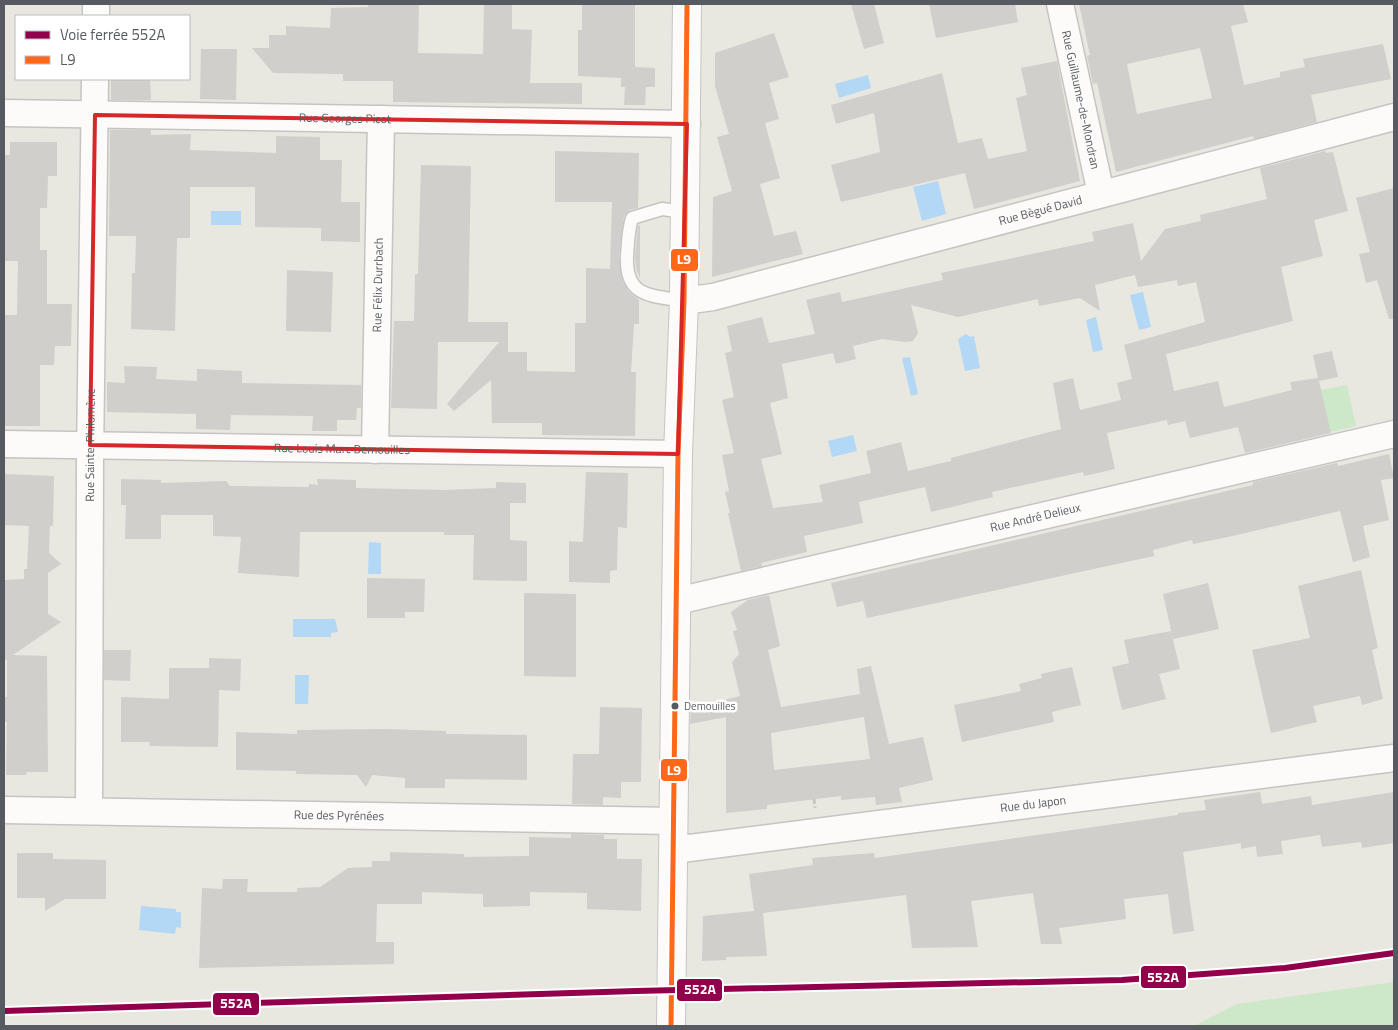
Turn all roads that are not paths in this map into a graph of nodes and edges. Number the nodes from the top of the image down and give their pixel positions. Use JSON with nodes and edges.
{"nodes":[{"id":1,"x":687,"y":4,"type":"edge"},
{"id":2,"x":1060,"y":4,"type":"edge"},
{"id":3,"x":95,"y":80,"type":"edge"},
{"id":4,"x":4,"y":113,"type":"edge"},
{"id":5,"x":95,"y":115,"type":"junction"},
{"id":6,"x":1394,"y":117,"type":"edge"},
{"id":7,"x":381,"y":119,"type":"junction"},
{"id":8,"x":686,"y":124,"type":"junction"},
{"id":9,"x":1101,"y":194,"type":"junction"},
{"id":10,"x":685,"y":212,"type":"junction"},
{"id":11,"x":684,"y":302,"type":"junction"},
{"id":12,"x":1394,"y":434,"type":"edge"},
{"id":13,"x":4,"y":444,"type":"edge"},
{"id":14,"x":90,"y":445,"type":"junction"},
{"id":15,"x":375,"y":450,"type":"junction"},
{"id":16,"x":678,"y":454,"type":"junction"},
{"id":17,"x":676,"y":601,"type":"junction"},
{"id":18,"x":1394,"y":758,"type":"edge"},
{"id":19,"x":4,"y":810,"type":"edge"},
{"id":20,"x":89,"y":811,"type":"junction"},
{"id":21,"x":673,"y":821,"type":"junction"},
{"id":22,"x":674,"y":850,"type":"junction"},
{"id":23,"x":671,"y":1026,"type":"edge"}],
"edges":[{"from":1,"to":8,"type":"main road"},
{"from":2,"to":9,"type":"street","name":"Rue Guillaume-de-Mondran"},
{"from":3,"to":5,"type":"street","name":"Rue Sainte-Philomène"},
{"from":4,"to":5,"type":"street","name":"Rue Georges Picot"},
{"from":5,"to":7,"type":"street","name":"Rue Georges Picot"},
{"from":5,"to":14,"type":"street","name":"Rue Sainte-Philomène"},
{"from":6,"to":9,"type":"street","name":"Rue Bègué David"},
{"from":7,"to":8,"type":"street","name":"Rue Georges Picot"},
{"from":7,"to":15,"type":"street","name":"Rue Félix Durrbach"},
{"from":8,"to":10,"type":"main road"},
{"from":9,"to":11,"type":"street","name":"Rue Bègué David"},
{"from":10,"to":11,"type":"main road"},
{"from":10,"to":11,"type":"lane"},
{"from":11,"to":16,"type":"main road"},
{"from":12,"to":17,"type":"street","name":"Rue André Delieux"},
{"from":13,"to":14,"type":"street","name":"Rue Louis Marc Demouilles"},
{"from":14,"to":15,"type":"street","name":"Rue Louis Marc Demouilles"},
{"from":14,"to":20,"type":"street","name":"Rue Sainte-Philomène"},
{"from":15,"to":16,"type":"street","name":"Rue Louis Marc Demouilles"},
{"from":16,"to":17,"type":"main road"},
{"from":17,"to":21,"type":"main road"},
{"from":18,"to":22,"type":"street","name":"Rue du Japon"},
{"from":19,"to":20,"type":"street","name":"Rue des Pyrénées"},
{"from":20,"to":21,"type":"street","name":"Rue des Pyrénées"},
{"from":21,"to":22,"type":"main road"},
{"from":22,"to":23,"type":"main road"}]}
